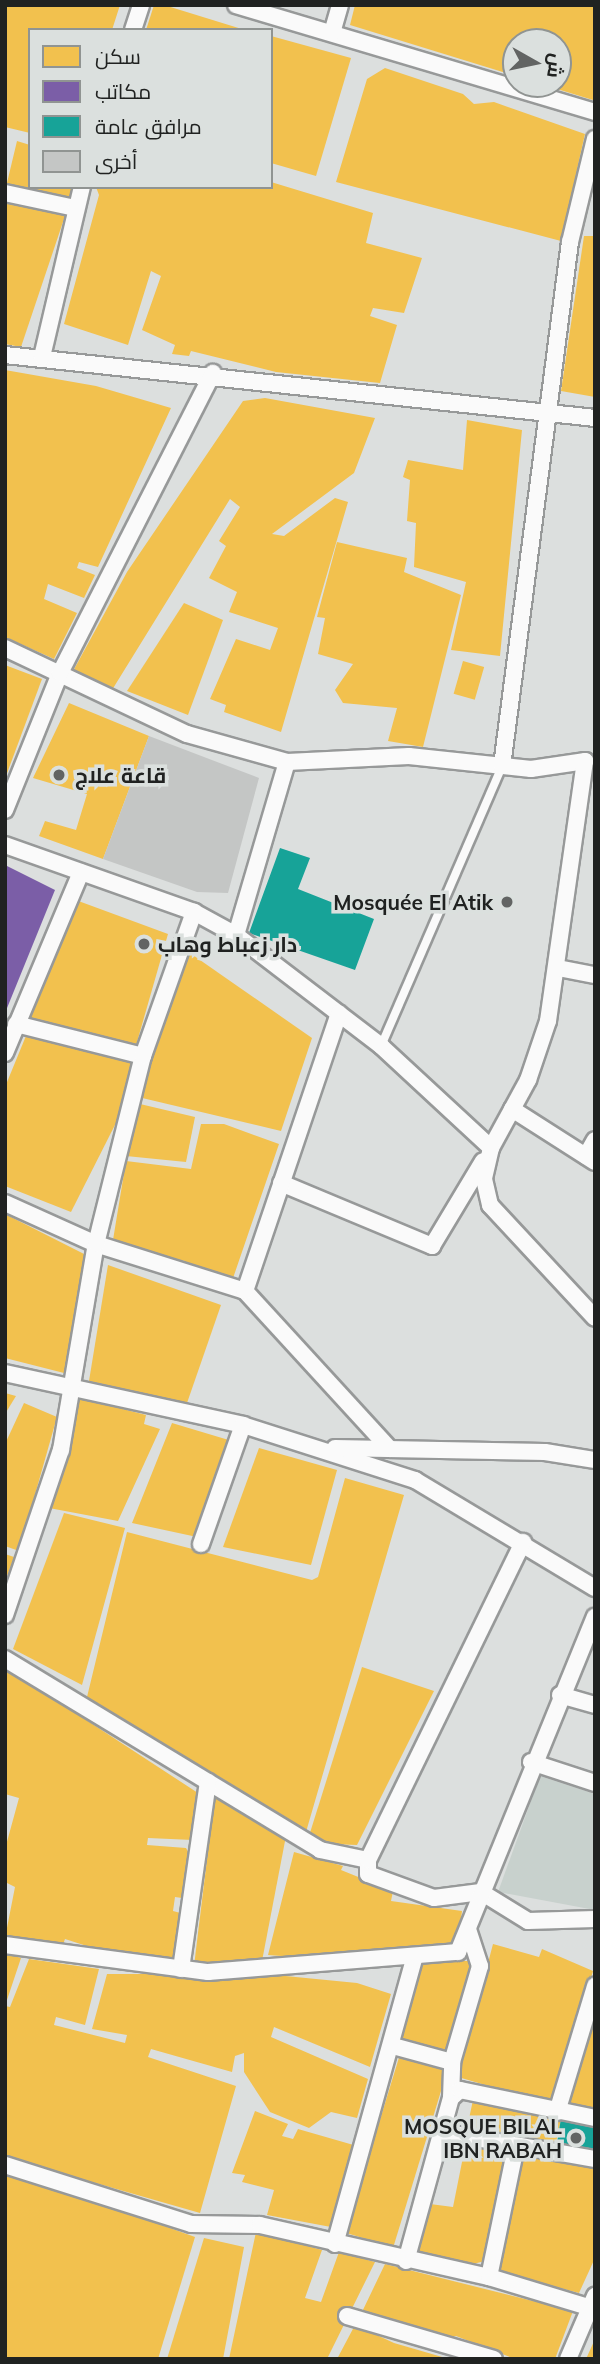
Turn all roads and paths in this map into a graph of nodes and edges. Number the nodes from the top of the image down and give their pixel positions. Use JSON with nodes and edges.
{"nodes":[{"id":1,"x":141,"y":5,"type":"edge"},
{"id":2,"x":236,"y":5,"type":"edge"},
{"id":3,"x":340,"y":5,"type":"edge"},
{"id":4,"x":134,"y":28,"type":"edge"},
{"id":5,"x":332,"y":33,"type":"junction"},
{"id":6,"x":595,"y":112,"type":"edge"},
{"id":7,"x":595,"y":139,"type":"edge"},
{"id":8,"x":81,"y":189,"type":"edge"},
{"id":9,"x":5,"y":193,"type":"edge"},
{"id":10,"x":75,"y":208,"type":"junction"},
{"id":11,"x":5,"y":355,"type":"edge"},
{"id":12,"x":42,"y":357,"type":"junction"},
{"id":13,"x":213,"y":373,"type":"junction"},
{"id":14,"x":548,"y":410,"type":"junction"},
{"id":15,"x":595,"y":418,"type":"edge"},
{"id":16,"x":5,"y":648,"type":"edge"},
{"id":17,"x":60,"y":673,"type":"junction"},
{"id":18,"x":590,"y":757,"type":"edge"},
{"id":19,"x":287,"y":762,"type":"junction"},
{"id":20,"x":502,"y":766,"type":"junction"},
{"id":21,"x":5,"y":810,"type":"edge"},
{"id":22,"x":5,"y":845,"type":"edge"},
{"id":23,"x":82,"y":872,"type":"junction"},
{"id":24,"x":194,"y":912,"type":"junction"},
{"id":25,"x":236,"y":935,"type":"junction"},
{"id":26,"x":558,"y":968,"type":"junction"},
{"id":27,"x":595,"y":975,"type":"edge"},
{"id":28,"x":338,"y":1013,"type":"junction"},
{"id":29,"x":16,"y":1024,"type":"junction"},
{"id":30,"x":381,"y":1046,"type":"junction"},
{"id":31,"x":5,"y":1053,"type":"edge"},
{"id":32,"x":143,"y":1056,"type":"junction"},
{"id":33,"x":512,"y":1109,"type":"junction"},
{"id":34,"x":595,"y":1140,"type":"edge"},
{"id":35,"x":489,"y":1151,"type":"junction"},
{"id":36,"x":590,"y":1159,"type":"edge"},
{"id":37,"x":281,"y":1183,"type":"junction"},
{"id":38,"x":5,"y":1203,"type":"edge"},
{"id":39,"x":96,"y":1244,"type":"junction"},
{"id":40,"x":245,"y":1291,"type":"junction"},
{"id":41,"x":595,"y":1294,"type":"edge"},
{"id":42,"x":590,"y":1314,"type":"edge"},
{"id":43,"x":5,"y":1373,"type":"edge"},
{"id":44,"x":76,"y":1389,"type":"junction"},
{"id":45,"x":243,"y":1425,"type":"junction"},
{"id":46,"x":317,"y":1448,"type":"junction"},
{"id":47,"x":390,"y":1449,"type":"junction"},
{"id":48,"x":595,"y":1460,"type":"edge"},
{"id":49,"x":523,"y":1542,"type":"junction"},
{"id":50,"x":201,"y":1545,"type":"dead end"},
{"id":51,"x":595,"y":1588,"type":"edge"},
{"id":52,"x":5,"y":1615,"type":"edge"},
{"id":53,"x":595,"y":1617,"type":"edge"},
{"id":54,"x":5,"y":1659,"type":"edge"},
{"id":55,"x":560,"y":1695,"type":"junction"},
{"id":56,"x":595,"y":1705,"type":"edge"},
{"id":57,"x":531,"y":1762,"type":"junction"},
{"id":58,"x":208,"y":1782,"type":"junction"},
{"id":59,"x":595,"y":1783,"type":"edge"},
{"id":60,"x":368,"y":1860,"type":"junction"},
{"id":61,"x":481,"y":1892,"type":"junction"},
{"id":62,"x":595,"y":1919,"type":"edge"},
{"id":63,"x":468,"y":1930,"type":"junction"},
{"id":64,"x":5,"y":1944,"type":"edge"},
{"id":65,"x":414,"y":1959,"type":"junction"},
{"id":66,"x":181,"y":1969,"type":"junction"},
{"id":67,"x":595,"y":1986,"type":"edge"},
{"id":68,"x":393,"y":2046,"type":"junction"},
{"id":69,"x":452,"y":2062,"type":"junction"},
{"id":70,"x":451,"y":2098,"type":"junction"},
{"id":71,"x":557,"y":2112,"type":"junction"},
{"id":72,"x":595,"y":2118,"type":"edge"},
{"id":73,"x":442,"y":2132,"type":"junction"},
{"id":74,"x":516,"y":2147,"type":"junction"},
{"id":75,"x":595,"y":2159,"type":"edge"},
{"id":76,"x":5,"y":2165,"type":"edge"},
{"id":77,"x":335,"y":2245,"type":"junction"},
{"id":78,"x":406,"y":2261,"type":"junction"},
{"id":79,"x":489,"y":2277,"type":"junction"},
{"id":80,"x":593,"y":2304,"type":"edge"},
{"id":81,"x":347,"y":2316,"type":"dead end"},
{"id":82,"x":469,"y":2355,"type":"edge"},
{"id":83,"x":494,"y":2359,"type":"edge"},
{"id":84,"x":568,"y":2359,"type":"edge"}],
"edges":[{"from":1,"to":4,"type":"street"},
{"from":2,"to":5,"type":"street"},
{"from":3,"to":5,"type":"street"},
{"from":5,"to":6,"type":"street"},
{"from":7,"to":14,"type":"street"},
{"from":8,"to":10,"type":"street"},
{"from":9,"to":10,"type":"street"},
{"from":10,"to":12,"type":"street"},
{"from":11,"to":12,"type":"street"},
{"from":12,"to":13,"type":"street"},
{"from":13,"to":14,"type":"street"},
{"from":13,"to":17,"type":"street"},
{"from":14,"to":15,"type":"street"},
{"from":14,"to":20,"type":"street"},
{"from":16,"to":17,"type":"street"},
{"from":17,"to":19,"type":"street"},
{"from":17,"to":21,"type":"street"},
{"from":18,"to":20,"type":"street"},
{"from":18,"to":26,"type":"street"},
{"from":19,"to":20,"type":"street"},
{"from":19,"to":25,"type":"street"},
{"from":20,"to":30,"type":"lane"},
{"from":22,"to":23,"type":"street"},
{"from":23,"to":24,"type":"street"},
{"from":23,"to":29,"type":"street"},
{"from":24,"to":25,"type":"street"},
{"from":24,"to":32,"type":"street"},
{"from":25,"to":28,"type":"street"},
{"from":26,"to":27,"type":"street"},
{"from":26,"to":33,"type":"street"},
{"from":28,"to":30,"type":"street"},
{"from":28,"to":37,"type":"street"},
{"from":29,"to":31,"type":"street"},
{"from":29,"to":32,"type":"street"},
{"from":30,"to":35,"type":"street"},
{"from":32,"to":39,"type":"street"},
{"from":33,"to":35,"type":"street"},
{"from":33,"to":36,"type":"street"},
{"from":34,"to":36,"type":"street"},
{"from":35,"to":37,"type":"street"},
{"from":35,"to":42,"type":"street"},
{"from":37,"to":40,"type":"street"},
{"from":38,"to":39,"type":"street"},
{"from":39,"to":40,"type":"street"},
{"from":39,"to":44,"type":"street"},
{"from":40,"to":47,"type":"street"},
{"from":41,"to":42,"type":"street"},
{"from":43,"to":44,"type":"street"},
{"from":44,"to":45,"type":"street"},
{"from":44,"to":52,"type":"street"},
{"from":45,"to":46,"type":"street"},
{"from":45,"to":50,"type":"street"},
{"from":46,"to":47,"type":"street"},
{"from":46,"to":49,"type":"street"},
{"from":47,"to":48,"type":"street"},
{"from":49,"to":51,"type":"street"},
{"from":49,"to":60,"type":"street"},
{"from":53,"to":55,"type":"street"},
{"from":54,"to":58,"type":"street"},
{"from":55,"to":56,"type":"street"},
{"from":55,"to":57,"type":"street"},
{"from":57,"to":59,"type":"street"},
{"from":57,"to":61,"type":"street"},
{"from":58,"to":60,"type":"street"},
{"from":58,"to":66,"type":"street"},
{"from":60,"to":61,"type":"street"},
{"from":61,"to":62,"type":"street"},
{"from":61,"to":63,"type":"street"},
{"from":63,"to":65,"type":"street"},
{"from":63,"to":69,"type":"street"},
{"from":64,"to":66,"type":"street"},
{"from":65,"to":66,"type":"street"},
{"from":65,"to":68,"type":"street"},
{"from":67,"to":71,"type":"street"},
{"from":68,"to":69,"type":"street"},
{"from":68,"to":77,"type":"street"},
{"from":69,"to":70,"type":"street"},
{"from":70,"to":71,"type":"street"},
{"from":70,"to":73,"type":"street"},
{"from":71,"to":72,"type":"street"},
{"from":73,"to":74,"type":"street"},
{"from":73,"to":78,"type":"street"},
{"from":74,"to":75,"type":"street"},
{"from":74,"to":79,"type":"street"},
{"from":76,"to":77,"type":"street"},
{"from":77,"to":78,"type":"street"},
{"from":78,"to":79,"type":"street"},
{"from":79,"to":80,"type":"street"},
{"from":80,"to":84,"type":"street"},
{"from":81,"to":82,"type":"street"},
{"from":82,"to":83,"type":"street"}]}
